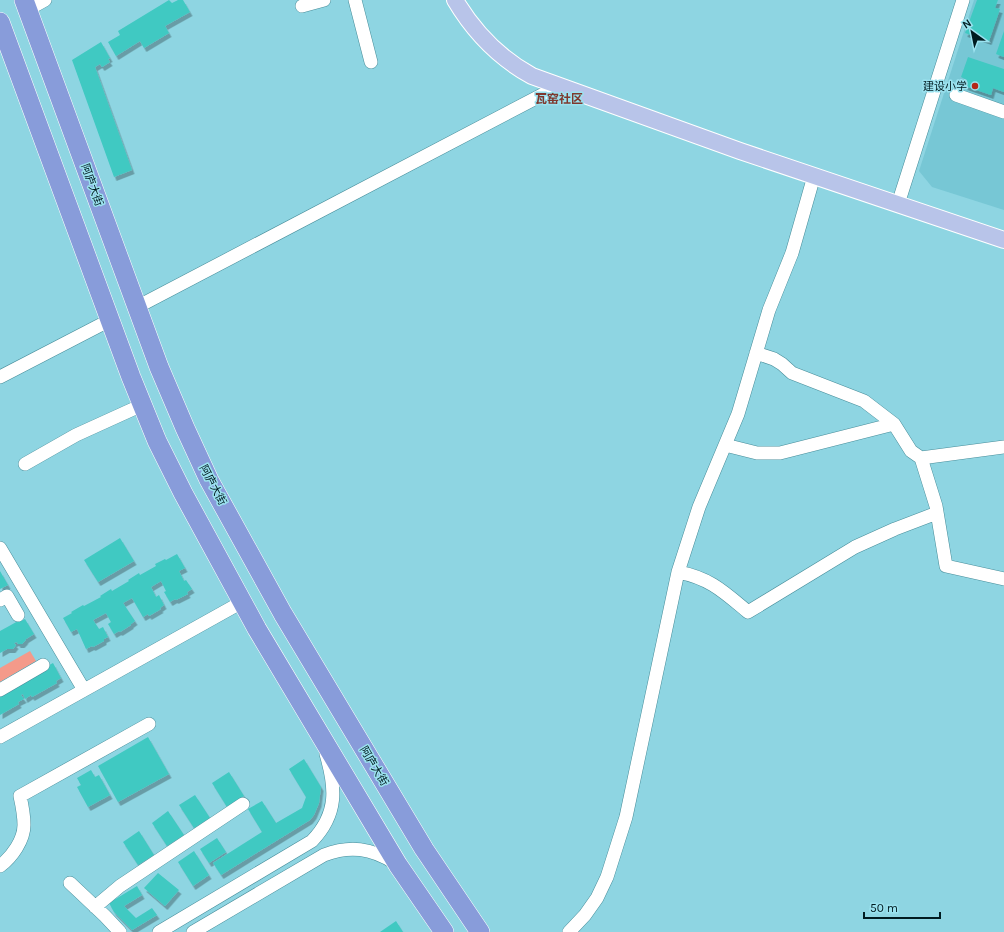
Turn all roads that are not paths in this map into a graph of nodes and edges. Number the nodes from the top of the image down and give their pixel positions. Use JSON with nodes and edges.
{"nodes":[{"id":1,"x":45,"y":0,"type":"edge"},
{"id":2,"x":324,"y":0,"type":"edge"},
{"id":3,"x":355,"y":0,"type":"edge"},
{"id":4,"x":455,"y":0,"type":"edge"},
{"id":5,"x":463,"y":0,"type":"edge"},
{"id":6,"x":963,"y":0,"type":"edge"},
{"id":7,"x":26,"y":5,"type":"edge"},
{"id":8,"x":302,"y":6,"type":"dead end"},
{"id":9,"x":0,"y":22,"type":"edge"},
{"id":10,"x":5,"y":52,"type":"edge"},
{"id":11,"x":371,"y":62,"type":"dead end"},
{"id":12,"x":559,"y":86,"type":"junction"},
{"id":13,"x":956,"y":95,"type":"dead end"},
{"id":14,"x":1004,"y":112,"type":"edge"},
{"id":15,"x":814,"y":176,"type":"junction"},
{"id":16,"x":899,"y":201,"type":"junction"},
{"id":17,"x":1004,"y":232,"type":"edge"},
{"id":18,"x":1004,"y":240,"type":"edge"},
{"id":19,"x":137,"y":307,"type":"junction"},
{"id":20,"x":110,"y":320,"type":"junction"},
{"id":21,"x":756,"y":353,"type":"junction"},
{"id":22,"x":0,"y":377,"type":"edge"},
{"id":23,"x":142,"y":405,"type":"junction"},
{"id":24,"x":894,"y":424,"type":"junction"},
{"id":25,"x":725,"y":445,"type":"junction"},
{"id":26,"x":1004,"y":447,"type":"edge"},
{"id":27,"x":921,"y":458,"type":"junction"},
{"id":28,"x":25,"y":464,"type":"dead end"},
{"id":29,"x":937,"y":513,"type":"junction"},
{"id":30,"x":0,"y":548,"type":"edge"},
{"id":31,"x":678,"y":572,"type":"junction"},
{"id":32,"x":1004,"y":579,"type":"edge"},
{"id":33,"x":0,"y":600,"type":"edge"},
{"id":34,"x":242,"y":602,"type":"junction"},
{"id":35,"x":18,"y":615,"type":"dead end"},
{"id":36,"x":43,"y":665,"type":"dead end"},
{"id":37,"x":0,"y":690,"type":"edge"},
{"id":38,"x":84,"y":690,"type":"junction"},
{"id":39,"x":148,"y":724,"type":"dead end"},
{"id":40,"x":320,"y":735,"type":"junction"},
{"id":41,"x":0,"y":737,"type":"edge"},
{"id":42,"x":243,"y":804,"type":"dead end"},
{"id":43,"x":398,"y":865,"type":"junction"},
{"id":44,"x":0,"y":866,"type":"edge"},
{"id":45,"x":70,"y":883,"type":"dead end"},
{"id":46,"x":95,"y":907,"type":"junction"},
{"id":47,"x":120,"y":932,"type":"edge"},
{"id":48,"x":159,"y":932,"type":"edge"},
{"id":49,"x":193,"y":932,"type":"edge"},
{"id":50,"x":444,"y":932,"type":"edge"},
{"id":51,"x":480,"y":932,"type":"edge"},
{"id":52,"x":569,"y":932,"type":"edge"}],
"edges":[{"from":1,"to":7,"type":"street"},
{"from":2,"to":8,"type":"street"},
{"from":3,"to":11,"type":"street"},
{"from":4,"to":12,"type":"main road"},
{"from":5,"to":16,"type":"main road"},
{"from":6,"to":16,"type":"street"},
{"from":7,"to":19,"type":"highway","name":"阿庐大街"},
{"from":9,"to":10,"type":"highway"},
{"from":10,"to":20,"type":"highway"},
{"from":12,"to":15,"type":"main road"},
{"from":12,"to":19,"type":"street"},
{"from":13,"to":14,"type":"street"},
{"from":15,"to":16,"type":"main road"},
{"from":15,"to":21,"type":"street"},
{"from":16,"to":17,"type":"main road"},
{"from":16,"to":18,"type":"main road"},
{"from":19,"to":51,"type":"highway","name":"阿庐大街"},
{"from":20,"to":22,"type":"street"},
{"from":20,"to":23,"type":"highway"},
{"from":21,"to":24,"type":"street"},
{"from":21,"to":25,"type":"street"},
{"from":23,"to":28,"type":"street"},
{"from":23,"to":34,"type":"highway"},
{"from":24,"to":25,"type":"street"},
{"from":24,"to":27,"type":"street"},
{"from":25,"to":31,"type":"street"},
{"from":26,"to":27,"type":"street"},
{"from":27,"to":29,"type":"street"},
{"from":29,"to":31,"type":"street"},
{"from":29,"to":32,"type":"street"},
{"from":30,"to":38,"type":"street"},
{"from":31,"to":52,"type":"street"},
{"from":33,"to":35,"type":"street"},
{"from":34,"to":38,"type":"street"},
{"from":34,"to":40,"type":"highway"},
{"from":36,"to":37,"type":"street"},
{"from":38,"to":41,"type":"street"},
{"from":39,"to":44,"type":"street"},
{"from":40,"to":43,"type":"highway"},
{"from":40,"to":48,"type":"street"},
{"from":42,"to":46,"type":"street"},
{"from":43,"to":49,"type":"street"},
{"from":43,"to":50,"type":"highway"},
{"from":45,"to":46,"type":"street"},
{"from":46,"to":47,"type":"street"}]}
